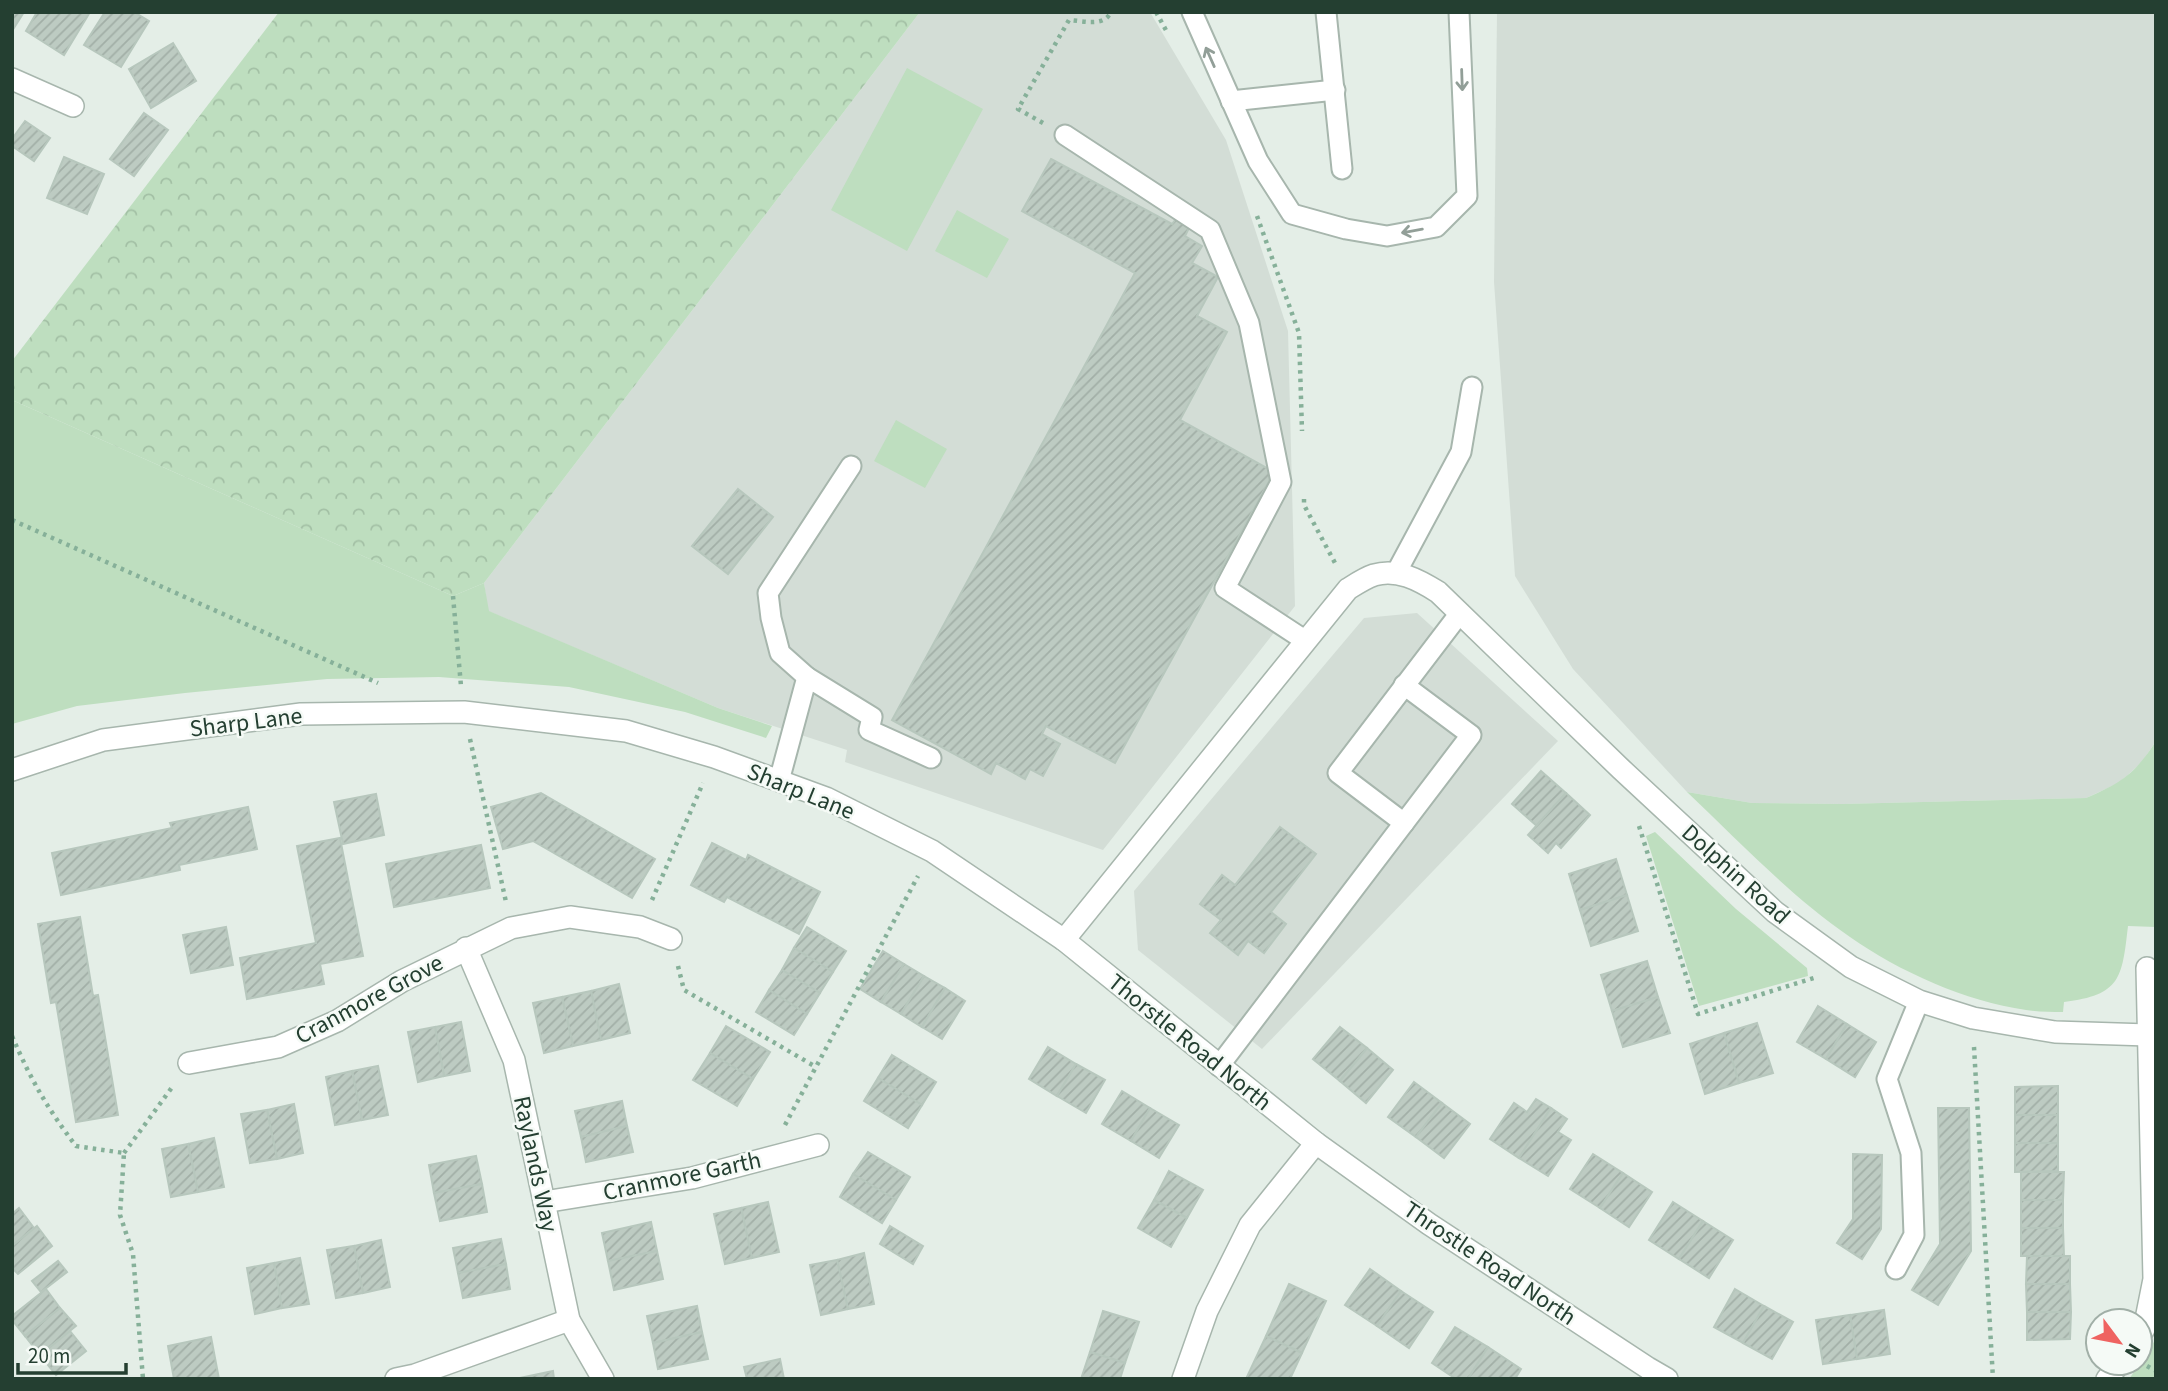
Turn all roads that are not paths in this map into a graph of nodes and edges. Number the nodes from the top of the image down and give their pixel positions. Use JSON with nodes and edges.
{"nodes":[{"id":1,"x":1192,"y":12,"type":"edge"},
{"id":2,"x":1326,"y":12,"type":"edge"},
{"id":3,"x":1459,"y":12,"type":"edge"},
{"id":4,"x":12,"y":79,"type":"edge"},
{"id":5,"x":1335,"y":90,"type":"junction"},
{"id":6,"x":1231,"y":101,"type":"junction"},
{"id":7,"x":73,"y":106,"type":"dead end"},
{"id":8,"x":1065,"y":135,"type":"road end"},
{"id":9,"x":1342,"y":169,"type":"dead end"},
{"id":10,"x":1472,"y":387,"type":"dead end"},
{"id":11,"x":851,"y":466,"type":"dead end"},
{"id":12,"x":1396,"y":573,"type":"junction"},
{"id":13,"x":1460,"y":613,"type":"junction"},
{"id":14,"x":1306,"y":641,"type":"junction"},
{"id":15,"x":807,"y":677,"type":"junction"},
{"id":16,"x":1404,"y":685,"type":"junction"},
{"id":17,"x":931,"y":758,"type":"dead end"},
{"id":18,"x":12,"y":770,"type":"edge"},
{"id":19,"x":779,"y":781,"type":"junction"},
{"id":20,"x":1404,"y":823,"type":"junction"},
{"id":21,"x":671,"y":939,"type":"road end"},
{"id":22,"x":1064,"y":940,"type":"junction"},
{"id":23,"x":466,"y":948,"type":"junction"},
{"id":24,"x":2147,"y":968,"type":"dead end"},
{"id":25,"x":1919,"y":1001,"type":"junction"},
{"id":26,"x":2148,"y":1035,"type":"junction"},
{"id":27,"x":189,"y":1063,"type":"road end"},
{"id":28,"x":1219,"y":1066,"type":"junction"},
{"id":29,"x":1316,"y":1143,"type":"junction"},
{"id":30,"x":818,"y":1146,"type":"dead end"},
{"id":31,"x":544,"y":1202,"type":"junction"},
{"id":32,"x":1896,"y":1269,"type":"dead end"},
{"id":33,"x":2148,"y":1307,"type":"edge"},
{"id":34,"x":569,"y":1320,"type":"junction"},
{"id":35,"x":396,"y":1379,"type":"edge"},
{"id":36,"x":603,"y":1379,"type":"edge"},
{"id":37,"x":1183,"y":1379,"type":"edge"},
{"id":38,"x":1667,"y":1379,"type":"edge"}],
"edges":[{"from":6,"to":1,"type":"lane","one_way":true},
{"from":2,"to":5,"type":"lane"},
{"from":3,"to":6,"type":"lane","one_way":true},
{"from":4,"to":7,"type":"street"},
{"from":5,"to":6,"type":"lane"},
{"from":5,"to":9,"type":"lane"},
{"from":8,"to":14,"type":"lane"},
{"from":10,"to":12,"type":"lane"},
{"from":11,"to":15,"type":"lane"},
{"from":12,"to":13,"type":"street","name":"Dolphin Road"},
{"from":12,"to":14,"type":"street"},
{"from":13,"to":16,"type":"lane"},
{"from":13,"to":25,"type":"street","name":"Dolphin Road"},
{"from":14,"to":22,"type":"street"},
{"from":15,"to":17,"type":"lane"},
{"from":15,"to":19,"type":"lane"},
{"from":16,"to":20,"type":"lane"},
{"from":16,"to":20,"type":"lane"},
{"from":18,"to":19,"type":"street","name":"Sharp Lane"},
{"from":19,"to":22,"type":"street","name":"Sharp Lane"},
{"from":20,"to":28,"type":"lane"},
{"from":21,"to":23,"type":"street","name":"Cranmore Grove"},
{"from":22,"to":28,"type":"street","name":"Thorstle Road North"},
{"from":23,"to":27,"type":"street","name":"Cranmore Grove"},
{"from":23,"to":31,"type":"street","name":"Raylands Way"},
{"from":24,"to":26,"type":"street"},
{"from":25,"to":26,"type":"street","name":"Dolphin Road"},
{"from":25,"to":32,"type":"lane"},
{"from":26,"to":33,"type":"street"},
{"from":28,"to":29,"type":"street","name":"Thorstle Road North"},
{"from":29,"to":37,"type":"street"},
{"from":29,"to":38,"type":"street","name":"Throstle Road North"},
{"from":30,"to":31,"type":"street","name":"Cranmore Garth"},
{"from":31,"to":34,"type":"street","name":"Raylands Way"},
{"from":34,"to":35,"type":"street"},
{"from":34,"to":36,"type":"street","name":"Raylands Way"}]}
